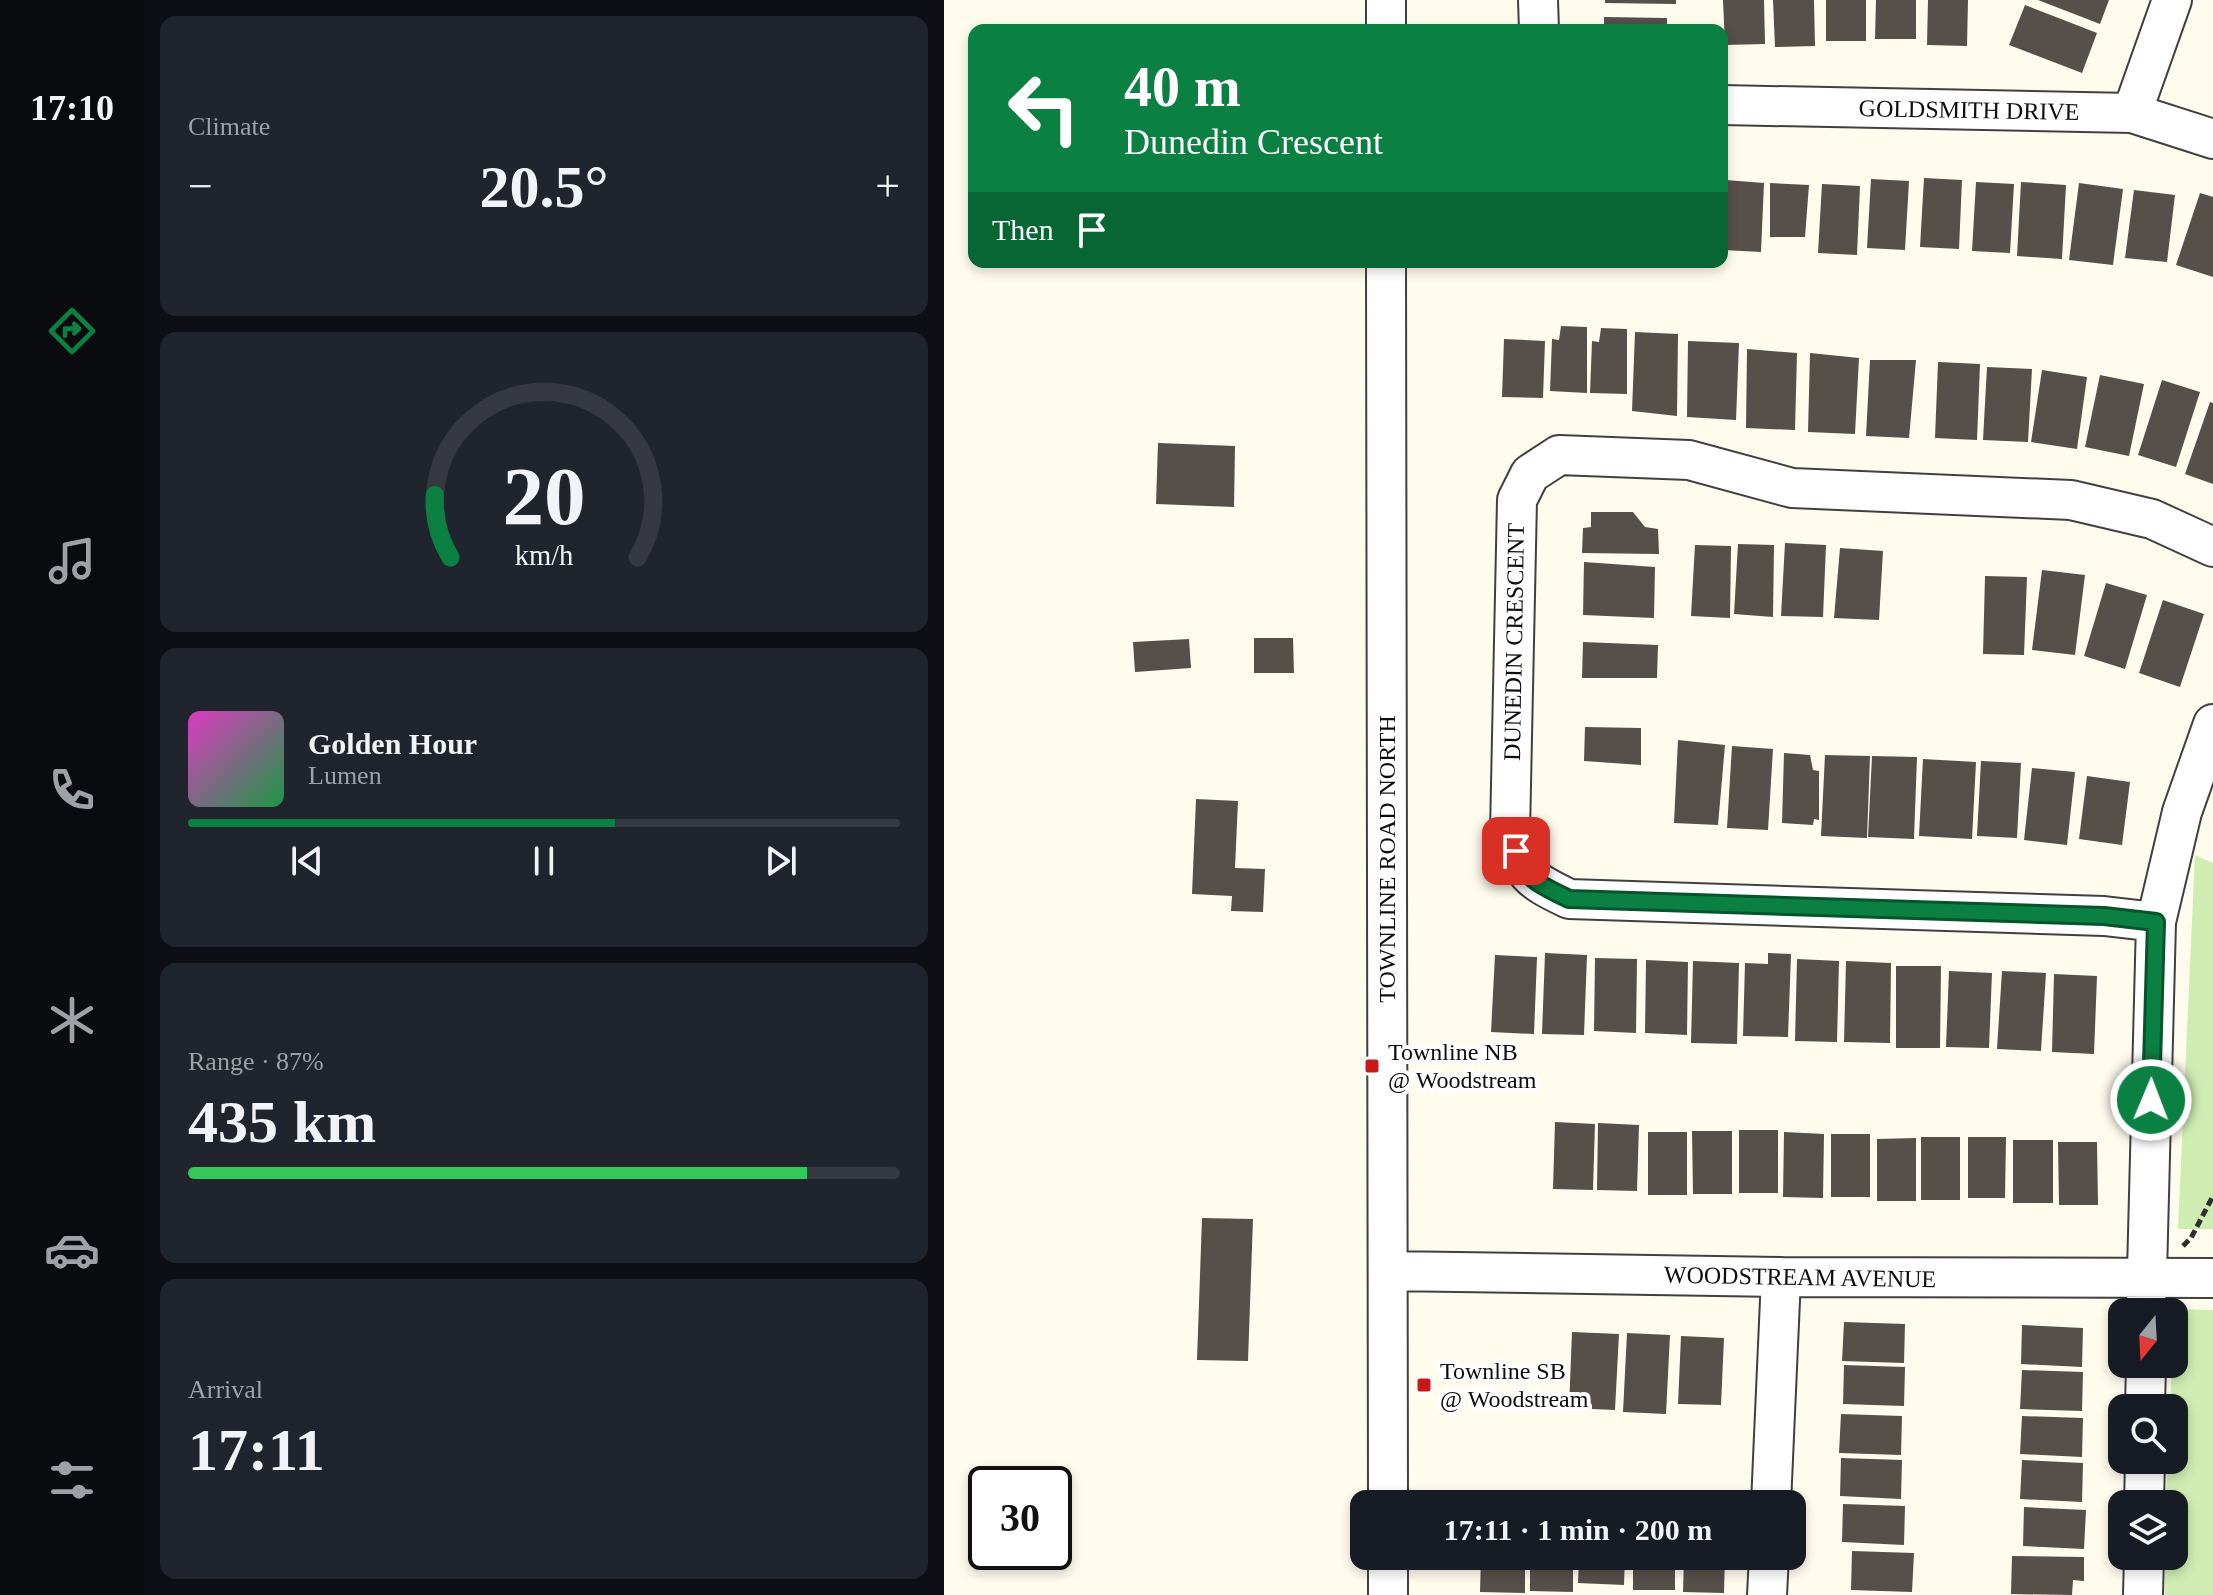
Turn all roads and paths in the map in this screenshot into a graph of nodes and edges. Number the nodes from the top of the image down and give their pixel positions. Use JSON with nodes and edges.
{"nodes":[{"id":1,"x":1386,"y":0,"type":"edge"},
{"id":2,"x":1538,"y":0,"type":"edge"},
{"id":3,"x":2172,"y":0,"type":"edge"},
{"id":4,"x":1386,"y":24,"type":"edge"},
{"id":5,"x":1539,"y":24,"type":"edge"},
{"id":6,"x":1728,"y":105,"type":"edge"},
{"id":7,"x":2132,"y":113,"type":"junction"},
{"id":8,"x":2213,"y":139,"type":"edge"},
{"id":9,"x":1386,"y":268,"type":"edge"},
{"id":10,"x":2213,"y":547,"type":"edge"},
{"id":11,"x":2213,"y":724,"type":"edge"},
{"id":12,"x":2156,"y":922,"type":"junction"},
{"id":13,"x":2213,"y":1196,"type":"edge"},
{"id":14,"x":1388,"y":1271,"type":"junction"},
{"id":15,"x":1781,"y":1277,"type":"junction"},
{"id":16,"x":2213,"y":1278,"type":"edge"},
{"id":17,"x":2147,"y":1295,"type":"edge"},
{"id":18,"x":1388,"y":1490,"type":"edge"},
{"id":19,"x":1772,"y":1490,"type":"edge"},
{"id":20,"x":1388,"y":1570,"type":"edge"},
{"id":21,"x":1768,"y":1570,"type":"edge"},
{"id":22,"x":2144,"y":1570,"type":"edge"},
{"id":23,"x":1388,"y":1595,"type":"edge"},
{"id":24,"x":1767,"y":1595,"type":"edge"},
{"id":25,"x":2143,"y":1595,"type":"edge"}],
"edges":[{"from":1,"to":4,"type":"street"},
{"from":2,"to":5,"type":"street"},
{"from":3,"to":7,"type":"street"},
{"from":6,"to":7,"type":"street","name":"GOLDSMITH DRIVE"},
{"from":7,"to":8,"type":"street","name":"GOLDSMITH DRIVE"},
{"from":9,"to":14,"type":"street","name":"TOWNLINE ROAD NORTH"},
{"from":10,"to":12,"type":"street","name":"DUNEDIN CRESCENT"},
{"from":11,"to":12,"type":"street"},
{"from":12,"to":17,"type":"street"},
{"from":13,"to":17,"type":"path"},
{"from":14,"to":15,"type":"street","name":"WOODSTREAM AVENUE"},
{"from":14,"to":18,"type":"street","name":"TOWNLINE ROAD NORTH"},
{"from":15,"to":17,"type":"street","name":"WOODSTREAM AVENUE"},
{"from":15,"to":19,"type":"street"},
{"from":16,"to":17,"type":"street","name":"WOODSTREAM AVENUE"},
{"from":20,"to":23,"type":"street"},
{"from":21,"to":24,"type":"street"},
{"from":22,"to":25,"type":"street"}]}
